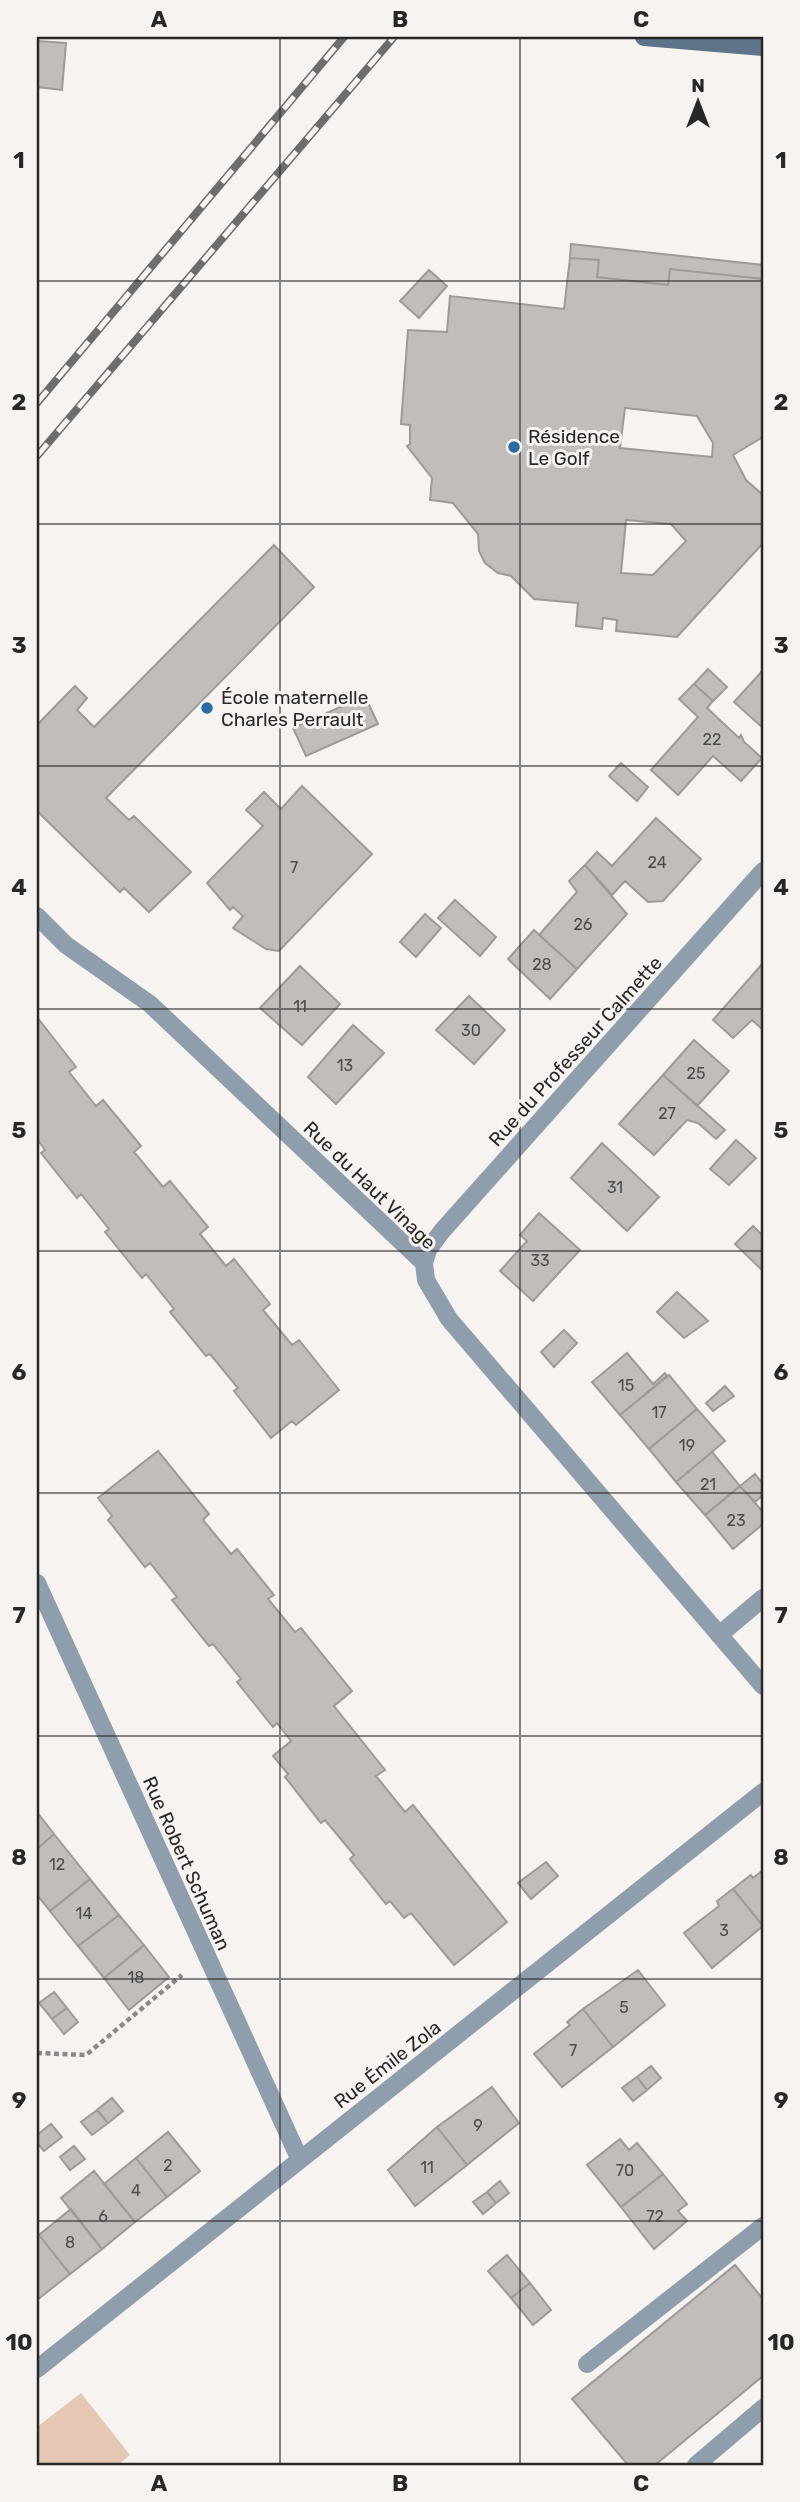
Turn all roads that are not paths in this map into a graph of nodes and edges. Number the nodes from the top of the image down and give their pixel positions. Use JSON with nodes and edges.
{"nodes":[{"id":1,"x":644,"y":37,"type":"edge"},
{"id":2,"x":763,"y":47,"type":"edge"},
{"id":3,"x":763,"y":871,"type":"edge"},
{"id":4,"x":37,"y":916,"type":"edge"},
{"id":5,"x":424,"y":1263,"type":"junction"},
{"id":6,"x":37,"y":1583,"type":"edge"},
{"id":7,"x":763,"y":1598,"type":"edge"},
{"id":8,"x":719,"y":1635,"type":"junction"},
{"id":9,"x":763,"y":1686,"type":"edge"},
{"id":10,"x":763,"y":1792,"type":"edge"},
{"id":11,"x":300,"y":2160,"type":"junction"},
{"id":12,"x":763,"y":2226,"type":"edge"},
{"id":13,"x":587,"y":2364,"type":"dead end"},
{"id":14,"x":37,"y":2369,"type":"edge"},
{"id":15,"x":763,"y":2408,"type":"edge"},
{"id":16,"x":696,"y":2465,"type":"edge"}],
"edges":[{"from":1,"to":2,"type":"street"},
{"from":3,"to":5,"type":"street","name":"Rue du Professeur Calmette"},
{"from":4,"to":5,"type":"street","name":"Rue du Haut Vinage"},
{"from":5,"to":8,"type":"street","name":"Rue du Haut Vinage"},
{"from":6,"to":11,"type":"street","name":"Rue Robert Schuman"},
{"from":7,"to":8,"type":"street"},
{"from":8,"to":9,"type":"street","name":"Rue du Haut Vinage"},
{"from":10,"to":11,"type":"street","name":"Rue Émile Zola"},
{"from":11,"to":14,"type":"street","name":"Rue Émile Zola"},
{"from":12,"to":13,"type":"street"},
{"from":15,"to":16,"type":"street"}]}
